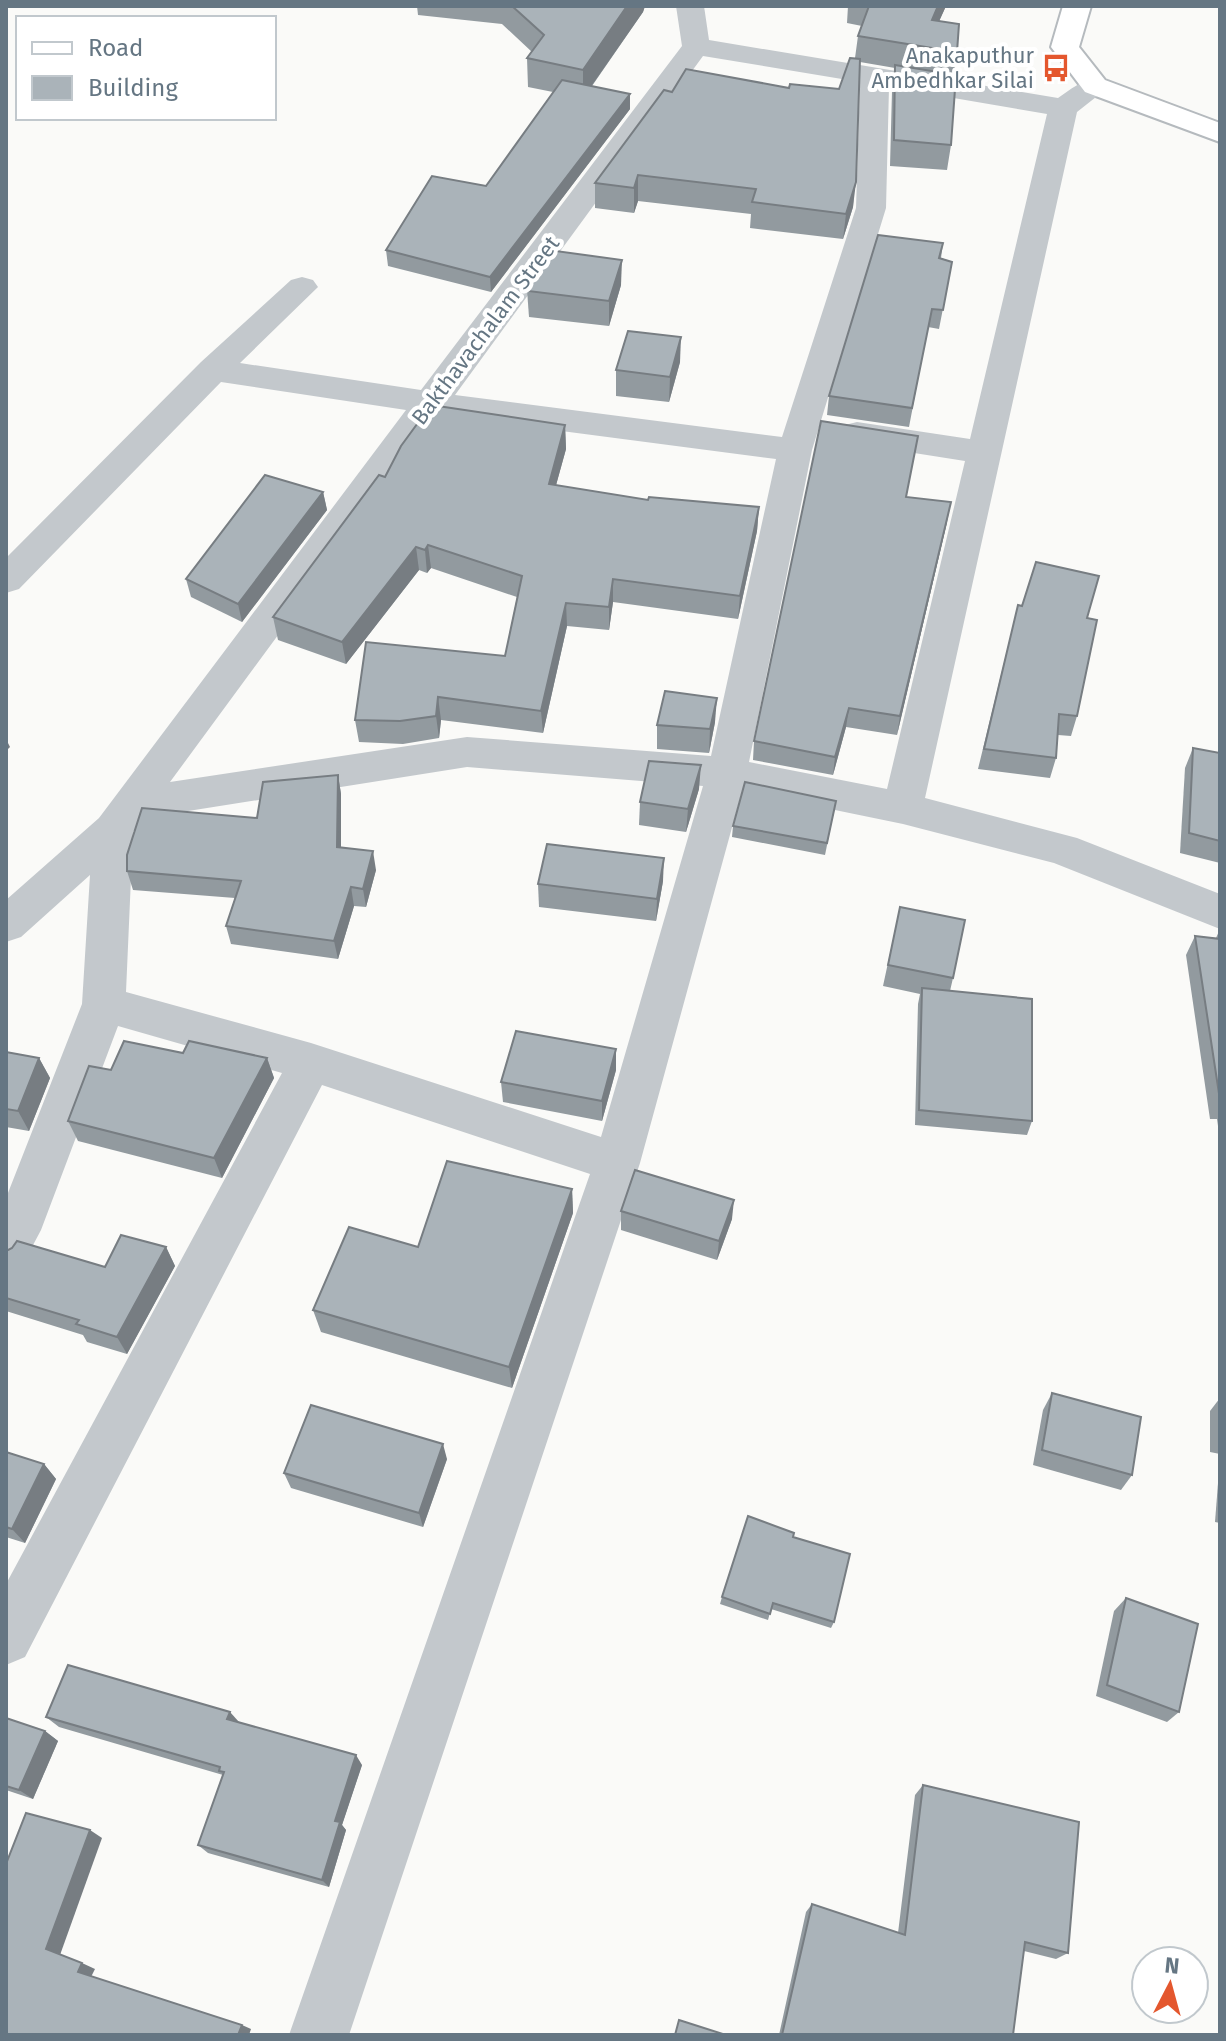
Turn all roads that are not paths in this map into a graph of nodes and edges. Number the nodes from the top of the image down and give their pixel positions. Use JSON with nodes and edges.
{"nodes":[{"id":1,"x":690,"y":6,"type":"edge"},
{"id":2,"x":1077,"y":6,"type":"edge"},
{"id":3,"x":696,"y":46,"type":"junction"},
{"id":4,"x":875,"y":77,"type":"junction"},
{"id":5,"x":1095,"y":86,"type":"junction"},
{"id":6,"x":1063,"y":108,"type":"junction"},
{"id":7,"x":1220,"y":133,"type":"edge"},
{"id":8,"x":302,"y":287,"type":"dead end"},
{"id":9,"x":213,"y":370,"type":"junction"},
{"id":10,"x":431,"y":403,"type":"junction"},
{"id":11,"x":799,"y":437,"type":"junction"},
{"id":12,"x":985,"y":453,"type":"junction"},
{"id":13,"x":6,"y":580,"type":"edge"},
{"id":14,"x":727,"y":773,"type":"junction"},
{"id":15,"x":903,"y":808,"type":"junction"},
{"id":16,"x":123,"y":816,"type":"junction"},
{"id":17,"x":1220,"y":912,"type":"edge"},
{"id":18,"x":6,"y":925,"type":"edge"},
{"id":19,"x":104,"y":1004,"type":"junction"},
{"id":20,"x":311,"y":1062,"type":"junction"},
{"id":21,"x":617,"y":1163,"type":"junction"},
{"id":22,"x":6,"y":1249,"type":"edge"},
{"id":23,"x":6,"y":1638,"type":"edge"},
{"id":24,"x":319,"y":2035,"type":"edge"}],
"edges":[{"from":1,"to":3,"type":"street"},
{"from":2,"to":5,"type":"main road"},
{"from":3,"to":4,"type":"street"},
{"from":3,"to":10,"type":"street","name":"Bakthavachalam Street"},
{"from":4,"to":6,"type":"street"},
{"from":4,"to":11,"type":"street"},
{"from":5,"to":6,"type":"street"},
{"from":5,"to":7,"type":"main road"},
{"from":6,"to":12,"type":"street"},
{"from":8,"to":9,"type":"street"},
{"from":9,"to":10,"type":"street"},
{"from":9,"to":13,"type":"street"},
{"from":10,"to":11,"type":"street"},
{"from":10,"to":16,"type":"street","name":"Bakthavachalam Street"},
{"from":11,"to":12,"type":"street"},
{"from":11,"to":14,"type":"street"},
{"from":12,"to":15,"type":"street"},
{"from":14,"to":15,"type":"street"},
{"from":14,"to":16,"type":"street"},
{"from":14,"to":21,"type":"street"},
{"from":15,"to":17,"type":"street"},
{"from":16,"to":18,"type":"street","name":"Bakthavachalam Street"},
{"from":16,"to":19,"type":"street"},
{"from":19,"to":20,"type":"street"},
{"from":19,"to":22,"type":"street"},
{"from":20,"to":21,"type":"street"},
{"from":20,"to":23,"type":"street"},
{"from":21,"to":24,"type":"street"}]}
